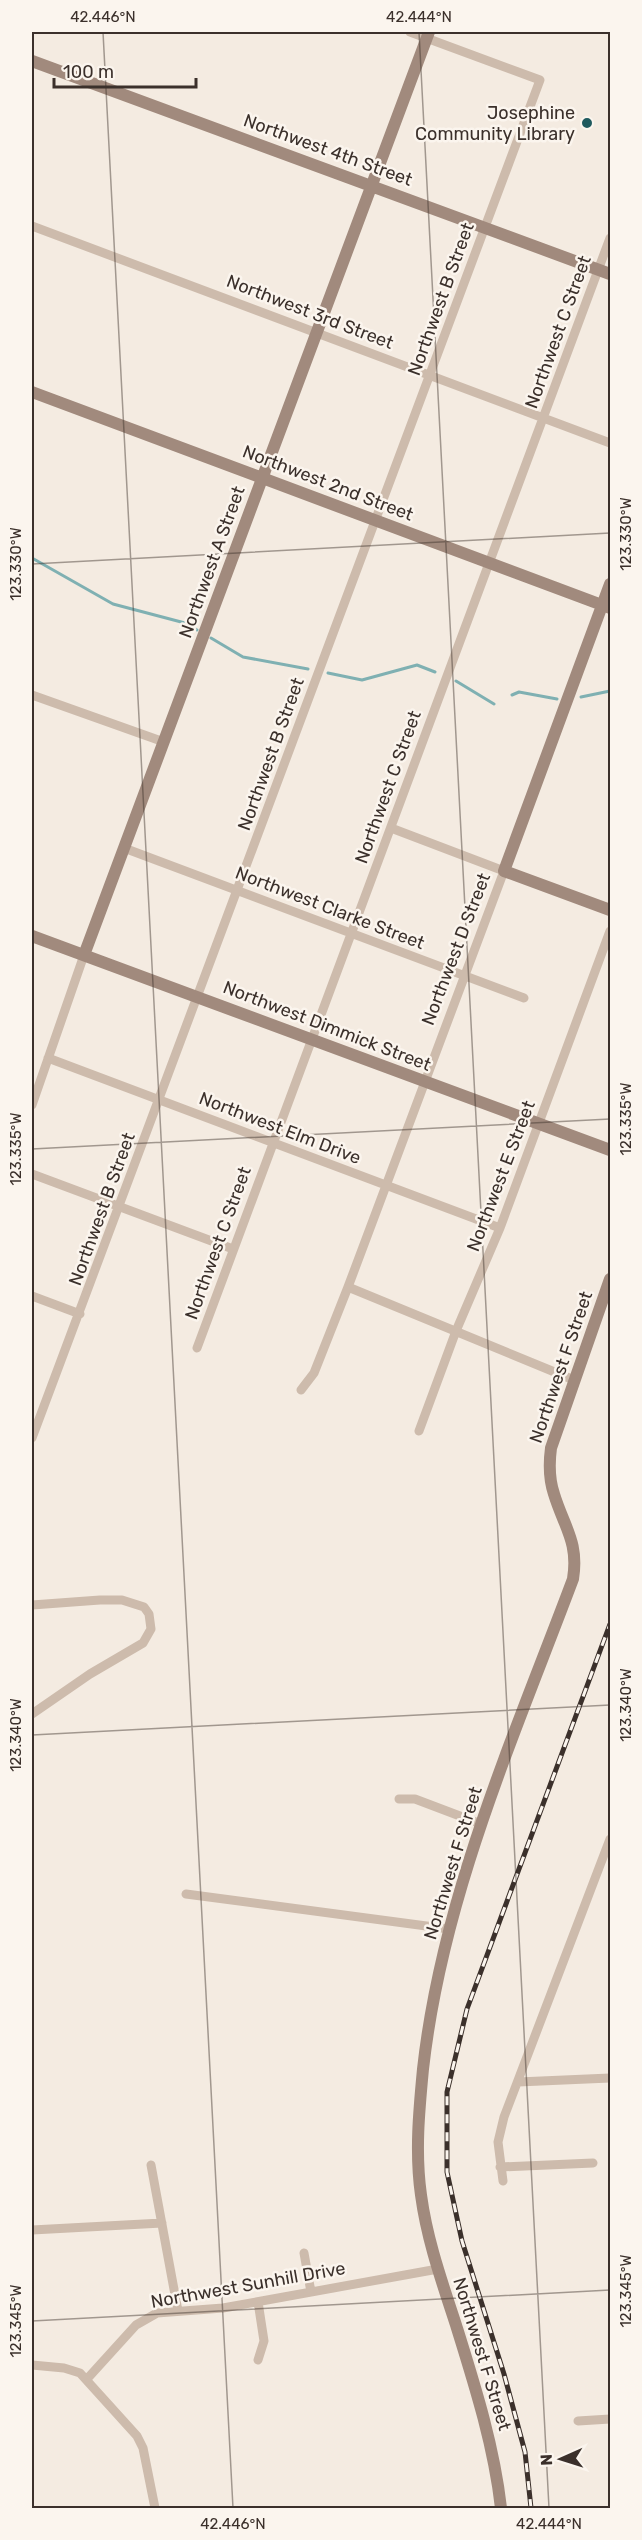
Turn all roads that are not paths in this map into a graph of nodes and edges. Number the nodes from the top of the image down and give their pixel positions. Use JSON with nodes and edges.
{"nodes":[{"id":1,"x":410,"y":32,"type":"edge"},
{"id":2,"x":428,"y":35,"type":"edge"},
{"id":3,"x":32,"y":61,"type":"edge"},
{"id":4,"x":372,"y":184,"type":"junction"},
{"id":5,"x":32,"y":226,"type":"edge"},
{"id":6,"x":485,"y":227,"type":"junction"},
{"id":7,"x":610,"y":238,"type":"edge"},
{"id":8,"x":605,"y":272,"type":"edge"},
{"id":9,"x":317,"y":332,"type":"junction"},
{"id":10,"x":430,"y":376,"type":"junction"},
{"id":11,"x":32,"y":392,"type":"edge"},
{"id":12,"x":544,"y":418,"type":"junction"},
{"id":13,"x":610,"y":443,"type":"edge"},
{"id":14,"x":262,"y":477,"type":"junction"},
{"id":15,"x":376,"y":520,"type":"junction"},
{"id":16,"x":489,"y":563,"type":"junction"},
{"id":17,"x":610,"y":584,"type":"edge"},
{"id":18,"x":607,"y":607,"type":"edge"},
{"id":19,"x":32,"y":695,"type":"edge"},
{"id":20,"x":164,"y":742,"type":"junction"},
{"id":21,"x":391,"y":828,"type":"junction"},
{"id":22,"x":124,"y":848,"type":"junction"},
{"id":23,"x":504,"y":871,"type":"junction"},
{"id":24,"x":238,"y":891,"type":"junction"},
{"id":25,"x":610,"y":910,"type":"edge"},
{"id":26,"x":610,"y":931,"type":"edge"},
{"id":27,"x":351,"y":934,"type":"junction"},
{"id":28,"x":32,"y":936,"type":"edge"},
{"id":29,"x":84,"y":955,"type":"junction"},
{"id":30,"x":464,"y":976,"type":"junction"},
{"id":31,"x":197,"y":996,"type":"junction"},
{"id":32,"x":524,"y":999,"type":"dead end"},
{"id":33,"x":312,"y":1040,"type":"junction"},
{"id":34,"x":48,"y":1058,"type":"junction"},
{"id":35,"x":425,"y":1083,"type":"junction"},
{"id":36,"x":160,"y":1101,"type":"junction"},
{"id":37,"x":32,"y":1105,"type":"edge"},
{"id":38,"x":539,"y":1123,"type":"junction"},
{"id":39,"x":273,"y":1143,"type":"junction"},
{"id":40,"x":610,"y":1150,"type":"edge"},
{"id":41,"x":32,"y":1174,"type":"edge"},
{"id":42,"x":386,"y":1186,"type":"junction"},
{"id":43,"x":120,"y":1207,"type":"junction"},
{"id":44,"x":500,"y":1228,"type":"junction"},
{"id":45,"x":233,"y":1249,"type":"junction"},
{"id":46,"x":610,"y":1279,"type":"edge"},
{"id":47,"x":348,"y":1287,"type":"junction"},
{"id":48,"x":32,"y":1296,"type":"edge"},
{"id":49,"x":80,"y":1314,"type":"junction"},
{"id":50,"x":456,"y":1331,"type":"junction"},
{"id":51,"x":196,"y":1348,"type":"dead end"},
{"id":52,"x":574,"y":1380,"type":"junction"},
{"id":53,"x":301,"y":1390,"type":"dead end"},
{"id":54,"x":419,"y":1431,"type":"dead end"},
{"id":55,"x":32,"y":1438,"type":"edge"},
{"id":56,"x":32,"y":1605,"type":"edge"},
{"id":57,"x":32,"y":1714,"type":"edge"},
{"id":58,"x":399,"y":1799,"type":"dead end"},
{"id":59,"x":481,"y":1824,"type":"junction"},
{"id":60,"x":610,"y":1839,"type":"edge"},
{"id":61,"x":186,"y":1894,"type":"dead end"},
{"id":62,"x":449,"y":1929,"type":"junction"},
{"id":63,"x":610,"y":2078,"type":"edge"},
{"id":64,"x":518,"y":2082,"type":"junction"},
{"id":65,"x":593,"y":2163,"type":"dead end"},
{"id":66,"x":151,"y":2165,"type":"dead end"},
{"id":67,"x":500,"y":2167,"type":"junction"},
{"id":68,"x":503,"y":2181,"type":"dead end"},
{"id":69,"x":162,"y":2223,"type":"junction"},
{"id":70,"x":32,"y":2230,"type":"edge"},
{"id":71,"x":304,"y":2253,"type":"dead end"},
{"id":72,"x":438,"y":2269,"type":"junction"},
{"id":73,"x":311,"y":2292,"type":"junction"},
{"id":74,"x":258,"y":2302,"type":"junction"},
{"id":75,"x":178,"y":2311,"type":"junction"},
{"id":76,"x":258,"y":2360,"type":"dead end"},
{"id":77,"x":32,"y":2365,"type":"edge"},
{"id":78,"x":87,"y":2379,"type":"junction"},
{"id":79,"x":610,"y":2419,"type":"edge"},
{"id":80,"x":578,"y":2421,"type":"dead end"},
{"id":81,"x":155,"y":2508,"type":"edge"},
{"id":82,"x":501,"y":2508,"type":"edge"}],
"edges":[{"from":1,"to":2,"type":"street"},
{"from":2,"to":4,"type":"street","name":"Northwest A Street"},
{"from":2,"to":6,"type":"street","name":"Northwest B Street"},
{"from":3,"to":4,"type":"street","name":"Northwest 4th Street"},
{"from":4,"to":6,"type":"street","name":"Northwest 4th Street"},
{"from":4,"to":9,"type":"street","name":"Northwest A Street"},
{"from":5,"to":9,"type":"street","name":"Northwest 3rd Street"},
{"from":6,"to":8,"type":"street","name":"Northwest 4th Street"},
{"from":6,"to":10,"type":"street","name":"Northwest B Street"},
{"from":7,"to":8,"type":"street","name":"Northwest C Street"},
{"from":8,"to":12,"type":"street","name":"Northwest C Street"},
{"from":9,"to":10,"type":"street","name":"Northwest 3rd Street"},
{"from":9,"to":14,"type":"street","name":"Northwest A Street"},
{"from":10,"to":12,"type":"street","name":"Northwest 3rd Street"},
{"from":10,"to":15,"type":"street","name":"Northwest B Street"},
{"from":11,"to":14,"type":"street","name":"Northwest 2nd Street"},
{"from":12,"to":13,"type":"street","name":"Northwest 3rd Street"},
{"from":12,"to":16,"type":"street","name":"Northwest C Street"},
{"from":14,"to":15,"type":"street","name":"Northwest 2nd Street"},
{"from":14,"to":20,"type":"street","name":"Northwest A Street"},
{"from":15,"to":16,"type":"street","name":"Northwest 2nd Street"},
{"from":15,"to":24,"type":"street","name":"Northwest B Street"},
{"from":16,"to":18,"type":"street","name":"Northwest 2nd Street"},
{"from":16,"to":21,"type":"street","name":"Northwest C Street"},
{"from":17,"to":18,"type":"street","name":"Northwest D Street"},
{"from":18,"to":23,"type":"street","name":"Northwest D Street"},
{"from":19,"to":20,"type":"street"},
{"from":20,"to":22,"type":"street","name":"Northwest A Street"},
{"from":21,"to":23,"type":"street"},
{"from":21,"to":27,"type":"street","name":"Northwest C Street"},
{"from":22,"to":24,"type":"street","name":"Northwest Clarke Street"},
{"from":22,"to":29,"type":"street","name":"Northwest A Street"},
{"from":23,"to":25,"type":"street"},
{"from":23,"to":30,"type":"street","name":"Northwest D Street"},
{"from":24,"to":27,"type":"street","name":"Northwest Clarke Street"},
{"from":24,"to":31,"type":"street","name":"Northwest B Street"},
{"from":26,"to":38,"type":"street","name":"Northwest E Street"},
{"from":27,"to":30,"type":"street","name":"Northwest Clarke Street"},
{"from":27,"to":33,"type":"street","name":"Northwest C Street"},
{"from":28,"to":29,"type":"street","name":"Northwest Dimmick Street"},
{"from":29,"to":31,"type":"street","name":"Northwest Dimmick Street"},
{"from":29,"to":34,"type":"street","name":"Northwest A Street"},
{"from":30,"to":32,"type":"street","name":"Northwest Clarke Street"},
{"from":30,"to":35,"type":"street","name":"Northwest D Street"},
{"from":31,"to":33,"type":"street","name":"Northwest Dimmick Street"},
{"from":31,"to":36,"type":"street","name":"Northwest B Street"},
{"from":33,"to":35,"type":"street","name":"Northwest Dimmick Street"},
{"from":33,"to":39,"type":"street","name":"Northwest C Street"},
{"from":34,"to":36,"type":"street","name":"Northwest Elm Drive"},
{"from":34,"to":37,"type":"street","name":"Northwest A Street"},
{"from":35,"to":38,"type":"street","name":"Northwest Dimmick Street"},
{"from":35,"to":42,"type":"street","name":"Northwest D Street"},
{"from":36,"to":39,"type":"street","name":"Northwest Elm Drive"},
{"from":36,"to":43,"type":"street","name":"Northwest B Street"},
{"from":38,"to":40,"type":"street","name":"Northwest Dimmick Street"},
{"from":38,"to":44,"type":"street","name":"Northwest E Street"},
{"from":39,"to":42,"type":"street","name":"Northwest Elm Drive"},
{"from":39,"to":45,"type":"street","name":"Northwest C Street"},
{"from":41,"to":43,"type":"street"},
{"from":42,"to":44,"type":"street","name":"Northwest Elm Drive"},
{"from":42,"to":47,"type":"street","name":"Northwest D Street"},
{"from":43,"to":45,"type":"street"},
{"from":43,"to":49,"type":"street","name":"Northwest B Street"},
{"from":44,"to":50,"type":"street","name":"Northwest E Street"},
{"from":45,"to":51,"type":"street","name":"Northwest C Street"},
{"from":46,"to":52,"type":"street","name":"Northwest F Street"},
{"from":47,"to":50,"type":"street"},
{"from":47,"to":53,"type":"street","name":"Northwest D Street"},
{"from":48,"to":49,"type":"street"},
{"from":49,"to":55,"type":"street","name":"Northwest B Street"},
{"from":50,"to":52,"type":"street"},
{"from":50,"to":54,"type":"street","name":"Northwest E Street"},
{"from":52,"to":59,"type":"street","name":"Northwest F Street"},
{"from":56,"to":57,"type":"street"},
{"from":58,"to":59,"type":"street"},
{"from":59,"to":62,"type":"street","name":"Northwest F Street"},
{"from":60,"to":64,"type":"street"},
{"from":61,"to":62,"type":"street"},
{"from":62,"to":72,"type":"street","name":"Northwest F Street"},
{"from":63,"to":64,"type":"street"},
{"from":64,"to":67,"type":"street"},
{"from":65,"to":67,"type":"street"},
{"from":66,"to":69,"type":"street"},
{"from":67,"to":68,"type":"street"},
{"from":69,"to":70,"type":"street"},
{"from":69,"to":75,"type":"street"},
{"from":71,"to":73,"type":"street"},
{"from":72,"to":73,"type":"street","name":"Northwest Sunhill Drive"},
{"from":72,"to":82,"type":"street","name":"Northwest F Street"},
{"from":73,"to":74,"type":"street","name":"Northwest Sunhill Drive"},
{"from":74,"to":75,"type":"street","name":"Northwest Sunhill Drive"},
{"from":74,"to":76,"type":"street"},
{"from":75,"to":78,"type":"street","name":"Northwest Sunhill Drive"},
{"from":77,"to":78,"type":"street"},
{"from":78,"to":81,"type":"street"},
{"from":79,"to":80,"type":"street"}]}
